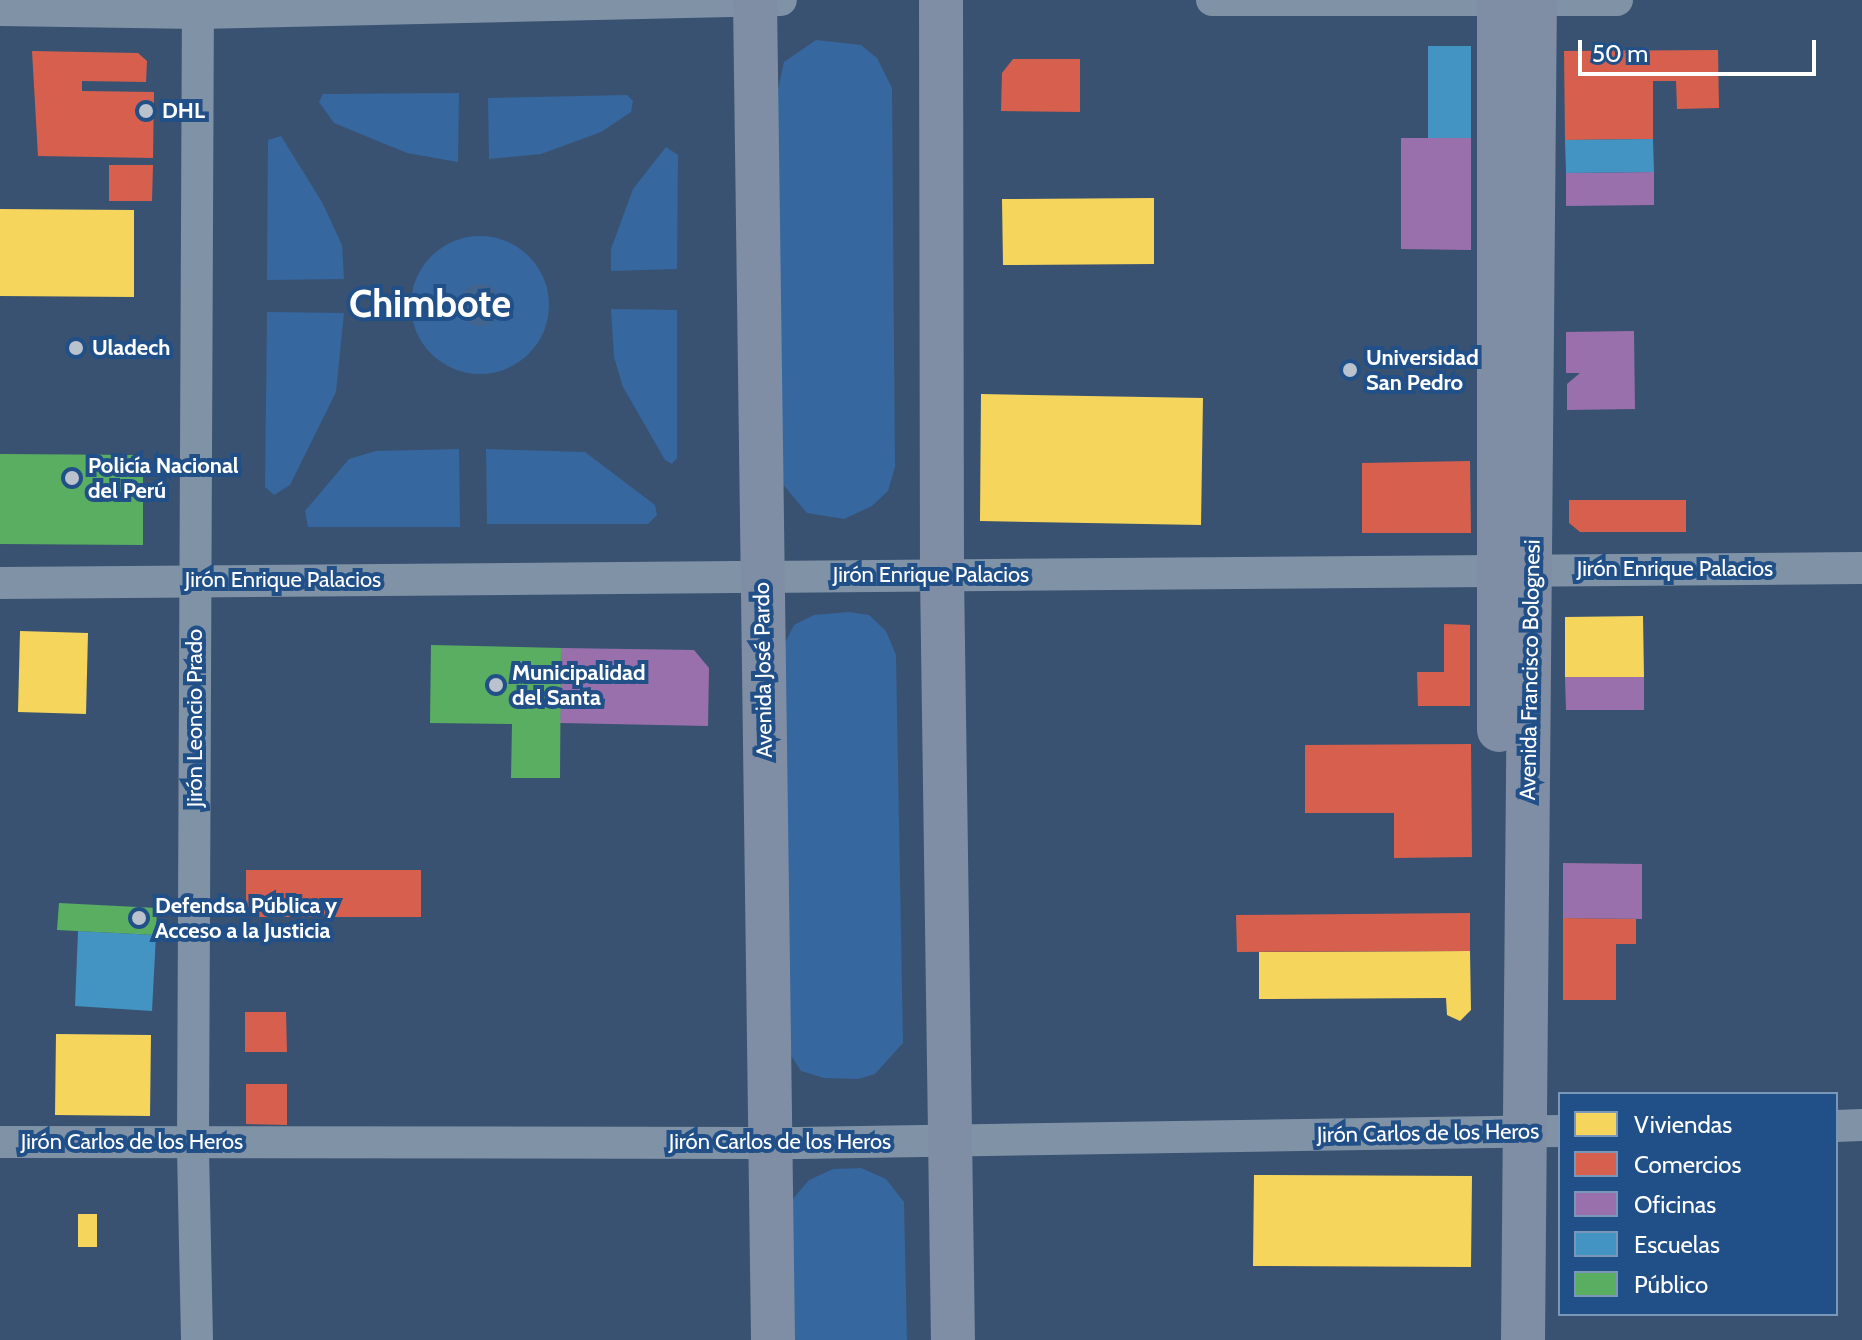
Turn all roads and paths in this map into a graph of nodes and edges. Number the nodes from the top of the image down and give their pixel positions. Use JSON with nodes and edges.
{"nodes":[{"id":1,"x":755,"y":0,"type":"edge"},
{"id":2,"x":781,"y":0,"type":"edge"},
{"id":3,"x":941,"y":0,"type":"edge"},
{"id":4,"x":1212,"y":0,"type":"edge"},
{"id":5,"x":1617,"y":0,"type":"edge"},
{"id":6,"x":1517,"y":1,"type":"edge"},
{"id":7,"x":198,"y":7,"type":"edge"},
{"id":8,"x":0,"y":10,"type":"edge"},
{"id":9,"x":1862,"y":568,"type":"edge"},
{"id":10,"x":1517,"y":570,"type":"junction"},
{"id":11,"x":942,"y":575,"type":"junction"},
{"id":12,"x":762,"y":577,"type":"junction"},
{"id":13,"x":196,"y":581,"type":"junction"},
{"id":14,"x":0,"y":583,"type":"edge"},
{"id":15,"x":1862,"y":1125,"type":"edge"},
{"id":16,"x":1838,"y":1126,"type":"edge"},
{"id":17,"x":1526,"y":1131,"type":"edge"},
{"id":18,"x":951,"y":1141,"type":"junction"},
{"id":19,"x":0,"y":1142,"type":"edge"},
{"id":20,"x":193,"y":1142,"type":"junction"},
{"id":21,"x":771,"y":1143,"type":"junction"},
{"id":22,"x":197,"y":1340,"type":"edge"},
{"id":23,"x":773,"y":1340,"type":"edge"},
{"id":24,"x":953,"y":1340,"type":"edge"},
{"id":25,"x":1495,"y":1340,"type":"edge"},
{"id":26,"x":1523,"y":1340,"type":"edge"}],
"edges":[{"from":1,"to":2,"type":"street"},
{"from":1,"to":7,"type":"street"},
{"from":1,"to":12,"type":"main road","name":"Avenida José Pardo"},
{"from":3,"to":11,"type":"main road"},
{"from":4,"to":6,"type":"street"},
{"from":5,"to":6,"type":"street"},
{"from":6,"to":10,"type":"main road","name":"Avenida Francisco Bolognesi"},
{"from":7,"to":8,"type":"street"},
{"from":7,"to":13,"type":"street","name":"Jirón Leoncio Prado"},
{"from":9,"to":10,"type":"street","name":"Jirón Enrique Palacios"},
{"from":10,"to":11,"type":"street","name":"Jirón Enrique Palacios"},
{"from":10,"to":17,"type":"main road","name":"Avenida Francisco Bolognesi"},
{"from":11,"to":12,"type":"street","name":"Jirón Enrique Palacios"},
{"from":11,"to":18,"type":"main road"},
{"from":12,"to":13,"type":"street","name":"Jirón Enrique Palacios"},
{"from":12,"to":21,"type":"main road","name":"Avenida José Pardo"},
{"from":13,"to":14,"type":"street","name":"Jirón Enrique Palacios"},
{"from":13,"to":20,"type":"street","name":"Jirón Leoncio Prado"},
{"from":15,"to":16,"type":"street"},
{"from":17,"to":18,"type":"street","name":"Jirón Carlos de los Heros"},
{"from":17,"to":25,"type":"main road","name":"Avenida Francisco Bolognesi"},
{"from":17,"to":26,"type":"main road","name":"Avenida Francisco Bolognesi"},
{"from":18,"to":21,"type":"street","name":"Jirón Carlos de los Heros"},
{"from":18,"to":24,"type":"main road"},
{"from":19,"to":20,"type":"street","name":"Jirón Carlos de los Heros"},
{"from":20,"to":21,"type":"street","name":"Jirón Carlos de los Heros"},
{"from":20,"to":22,"type":"street","name":"Jirón Leoncio Prado"},
{"from":21,"to":23,"type":"main road","name":"Avenida José Pardo"}]}
